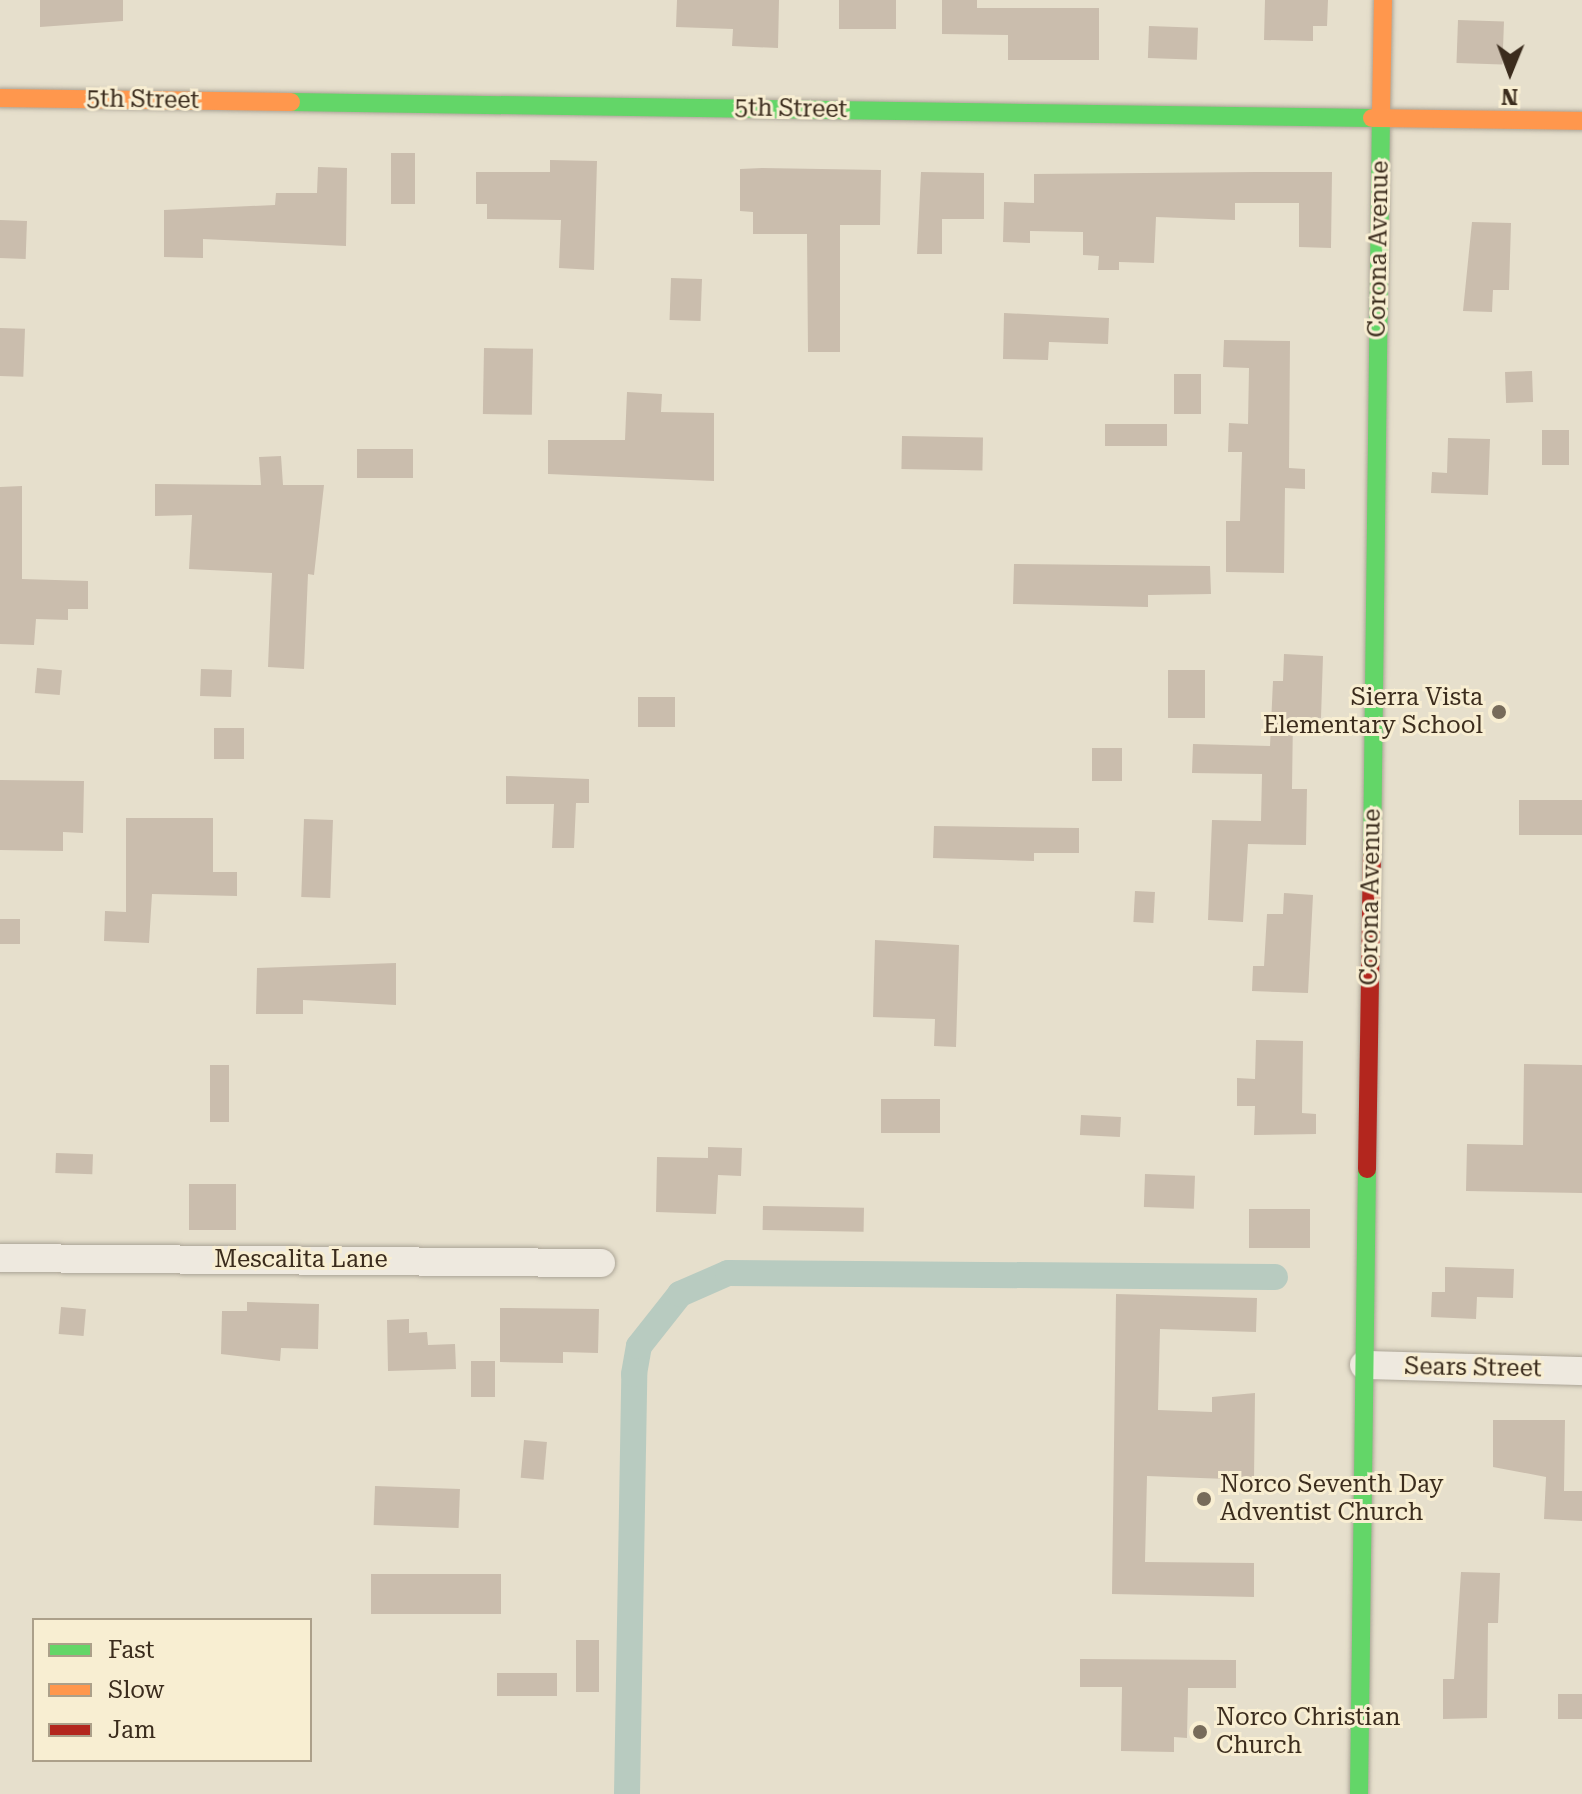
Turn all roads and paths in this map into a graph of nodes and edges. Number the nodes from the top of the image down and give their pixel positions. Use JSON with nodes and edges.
{"nodes":[{"id":1,"x":1383,"y":0,"type":"edge"},
{"id":2,"x":0,"y":98,"type":"edge"},
{"id":3,"x":1381,"y":118,"type":"junction"},
{"id":4,"x":1582,"y":121,"type":"edge"},
{"id":5,"x":0,"y":1258,"type":"edge"},
{"id":6,"x":601,"y":1263,"type":"dead end"},
{"id":7,"x":1364,"y":1365,"type":"junction"},
{"id":8,"x":1582,"y":1371,"type":"edge"},
{"id":9,"x":1359,"y":1794,"type":"edge"}],
"edges":[{"from":1,"to":3,"type":"street","name":"Corona Avenue"},
{"from":2,"to":3,"type":"street","name":"5th Street"},
{"from":3,"to":4,"type":"street","name":"5th Street"},
{"from":3,"to":7,"type":"street","name":"Corona Avenue"},
{"from":5,"to":6,"type":"street","name":"Mescalita Lane"},
{"from":7,"to":8,"type":"street","name":"Sears Street"},
{"from":7,"to":9,"type":"street","name":"Corona Avenue"}]}
